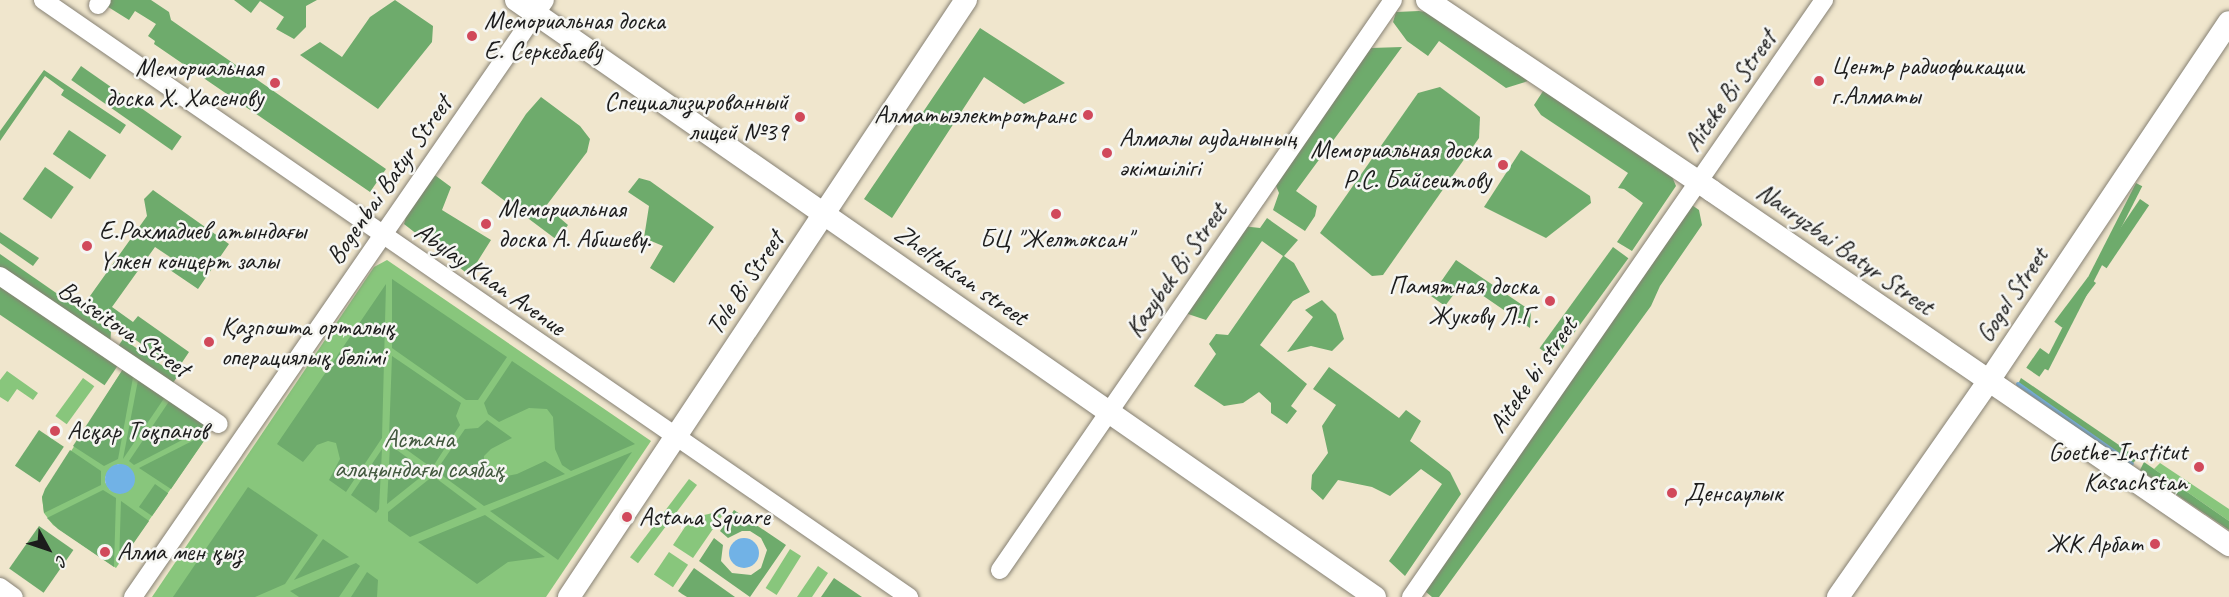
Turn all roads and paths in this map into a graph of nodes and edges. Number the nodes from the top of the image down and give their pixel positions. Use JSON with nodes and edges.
{"nodes":[{"id":1,"x":43,"y":0,"type":"edge"},
{"id":2,"x":516,"y":0,"type":"edge"},
{"id":3,"x":966,"y":0,"type":"edge"},
{"id":4,"x":1393,"y":0,"type":"edge"},
{"id":5,"x":1427,"y":0,"type":"edge"},
{"id":6,"x":1824,"y":0,"type":"edge"},
{"id":7,"x":540,"y":7,"type":"edge"},
{"id":8,"x":2229,"y":22,"type":"edge"},
{"id":9,"x":1699,"y":182,"type":"junction"},
{"id":10,"x":825,"y":215,"type":"junction"},
{"id":11,"x":382,"y":235,"type":"junction"},
{"id":12,"x":0,"y":276,"type":"edge"},
{"id":13,"x":1988,"y":382,"type":"junction"},
{"id":14,"x":1109,"y":412,"type":"junction"},
{"id":15,"x":219,"y":424,"type":"dead end"},
{"id":16,"x":676,"y":437,"type":"junction"},
{"id":17,"x":2229,"y":545,"type":"edge"},
{"id":18,"x":1000,"y":570,"type":"dead end"},
{"id":19,"x":0,"y":587,"type":"edge"},
{"id":20,"x":14,"y":597,"type":"edge"},
{"id":21,"x":133,"y":597,"type":"edge"},
{"id":22,"x":569,"y":597,"type":"edge"},
{"id":23,"x":909,"y":597,"type":"edge"},
{"id":24,"x":1375,"y":597,"type":"edge"},
{"id":25,"x":1411,"y":597,"type":"edge"},
{"id":26,"x":1838,"y":597,"type":"edge"}],
"edges":[{"from":1,"to":11,"type":"street","name":"Abylay Khan Avenue"},
{"from":2,"to":7,"type":"main road","name":"Zheltoksan street"},
{"from":3,"to":10,"type":"main road","name":"Tole Bi Street"},
{"from":4,"to":14,"type":"street","name":"Kazybek Bi Street"},
{"from":5,"to":9,"type":"main road","name":"Nauryzbai Batyr Street"},
{"from":6,"to":9,"type":"street","name":"Aiteke Bi Street"},
{"from":7,"to":10,"type":"main road","name":"Zheltoksan street"},
{"from":7,"to":11,"type":"street","name":"Bogenbai Batyr Street"},
{"from":8,"to":13,"type":"main road","name":"Gogol Street"},
{"from":9,"to":13,"type":"main road","name":"Nauryzbai Batyr Street"},
{"from":9,"to":25,"type":"street","name":"Aiteke bi street"},
{"from":10,"to":14,"type":"main road","name":"Zheltoksan street"},
{"from":10,"to":16,"type":"main road","name":"Tole Bi Street"},
{"from":11,"to":16,"type":"street","name":"Abylay Khan Avenue"},
{"from":11,"to":21,"type":"street","name":"Bogenbai Batyr Street"},
{"from":12,"to":15,"type":"street","name":"Baiseitova Street"},
{"from":13,"to":17,"type":"main road","name":"Nauryzbai Batyr Street"},
{"from":13,"to":26,"type":"main road","name":"Gogol Street"},
{"from":14,"to":18,"type":"street","name":"Kazybek Bi Street"},
{"from":14,"to":24,"type":"main road","name":"Zheltoksan street"},
{"from":16,"to":22,"type":"main road","name":"Tole Bi Street"},
{"from":16,"to":23,"type":"street","name":"Abylay Khan Avenue"},
{"from":19,"to":20,"type":"street"}]}
